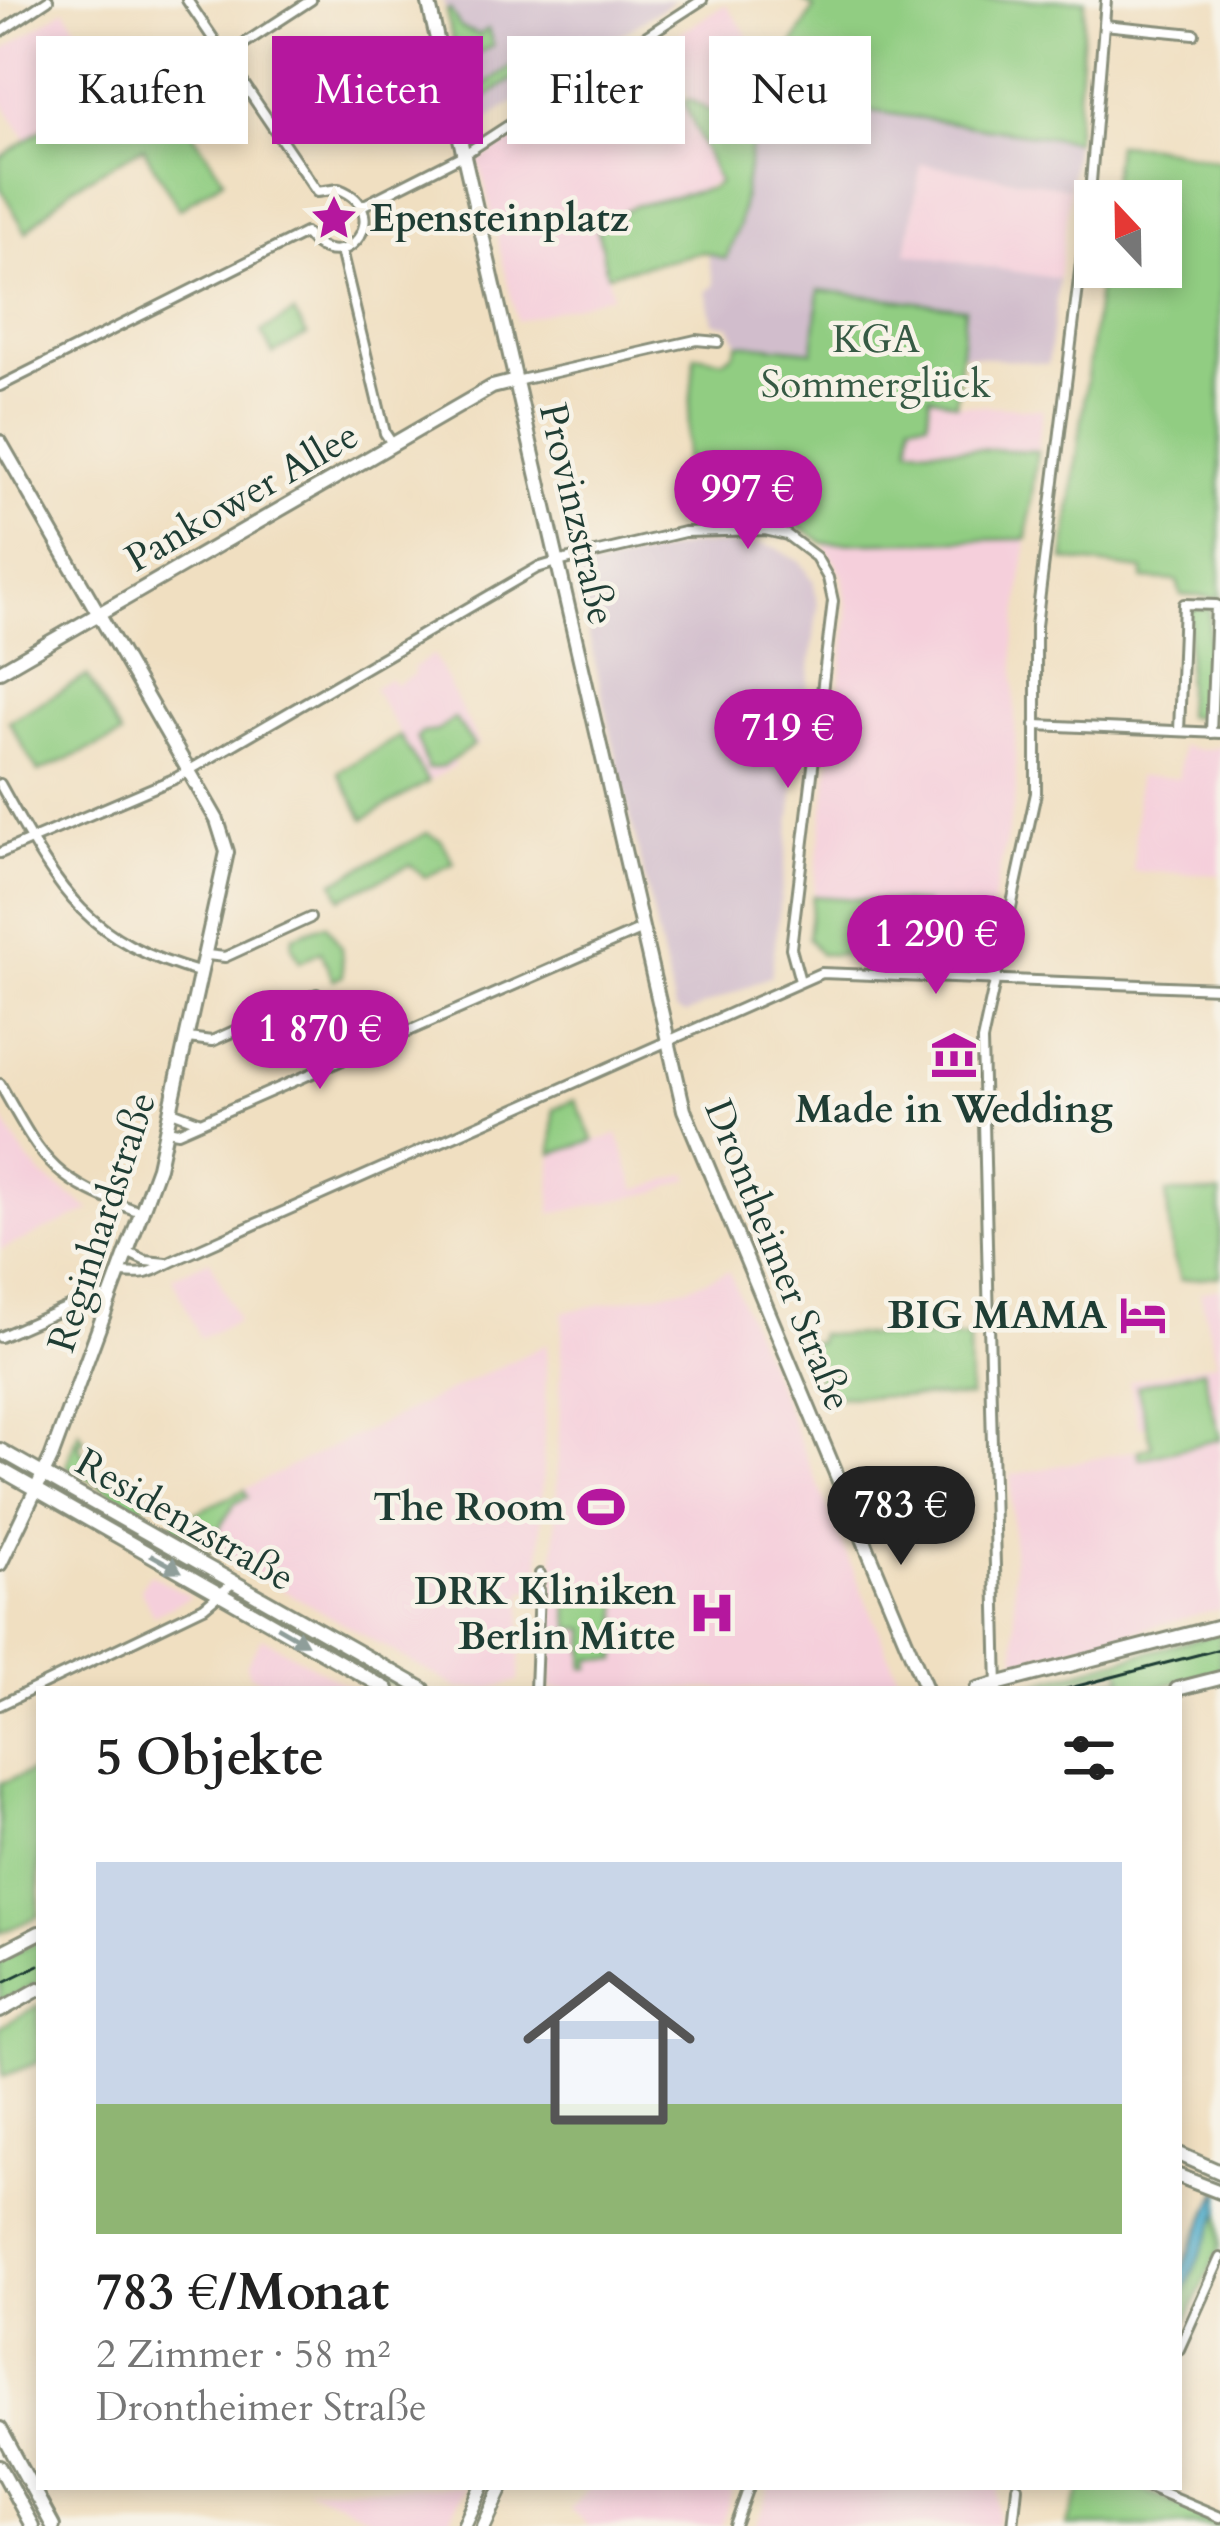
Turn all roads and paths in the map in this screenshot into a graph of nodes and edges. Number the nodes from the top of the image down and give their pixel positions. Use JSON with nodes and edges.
{"nodes":[{"id":1,"x":48,"y":0,"type":"edge"},
{"id":2,"x":187,"y":0,"type":"edge"},
{"id":3,"x":310,"y":0,"type":"edge"},
{"id":4,"x":428,"y":0,"type":"edge"},
{"id":5,"x":702,"y":0,"type":"edge"},
{"id":6,"x":1106,"y":0,"type":"edge"},
{"id":7,"x":1104,"y":26,"type":"junction"},
{"id":8,"x":0,"y":32,"type":"edge"},
{"id":9,"x":1194,"y":34,"type":"dead end"},
{"id":10,"x":211,"y":36,"type":"edge"},
{"id":11,"x":248,"y":41,"type":"edge"},
{"id":12,"x":248,"y":90,"type":"edge"},
{"id":13,"x":463,"y":155,"type":"junction"},
{"id":14,"x":362,"y":206,"type":"junction"},
{"id":15,"x":341,"y":250,"type":"junction"},
{"id":16,"x":718,"y":342,"type":"dead end"},
{"id":17,"x":515,"y":381,"type":"junction"},
{"id":18,"x":0,"y":386,"type":"edge"},
{"id":19,"x":0,"y":442,"type":"edge"},
{"id":20,"x":393,"y":446,"type":"junction"},
{"id":21,"x":557,"y":562,"type":"junction"},
{"id":22,"x":1218,"y":605,"type":"edge"},
{"id":23,"x":99,"y":614,"type":"junction"},
{"id":24,"x":0,"y":670,"type":"edge"},
{"id":25,"x":1035,"y":725,"type":"junction"},
{"id":26,"x":1179,"y":731,"type":"junction"},
{"id":27,"x":1216,"y":733,"type":"edge"},
{"id":28,"x":187,"y":769,"type":"junction"},
{"id":29,"x":0,"y":784,"type":"edge"},
{"id":30,"x":31,"y":840,"type":"junction"},
{"id":31,"x":0,"y":853,"type":"edge"},
{"id":32,"x":310,"y":917,"type":"dead end"},
{"id":33,"x":642,"y":929,"type":"junction"},
{"id":34,"x":207,"y":956,"type":"junction"},
{"id":35,"x":203,"y":974,"type":"junction"},
{"id":36,"x":996,"y":978,"type":"junction"},
{"id":37,"x":800,"y":981,"type":"junction"},
{"id":38,"x":1220,"y":988,"type":"edge"},
{"id":39,"x":317,"y":994,"type":"dead end"},
{"id":40,"x":188,"y":1038,"type":"junction"},
{"id":41,"x":668,"y":1040,"type":"junction"},
{"id":42,"x":0,"y":1084,"type":"edge"},
{"id":43,"x":172,"y":1111,"type":"junction"},
{"id":44,"x":200,"y":1122,"type":"junction"},
{"id":45,"x":167,"y":1130,"type":"junction"},
{"id":46,"x":143,"y":1214,"type":"junction"},
{"id":47,"x":129,"y":1253,"type":"junction"},
{"id":48,"x":168,"y":1264,"type":"junction"},
{"id":49,"x":122,"y":1273,"type":"junction"},
{"id":50,"x":112,"y":1300,"type":"junction"},
{"id":51,"x":0,"y":1337,"type":"edge"},
{"id":52,"x":0,"y":1450,"type":"edge"},
{"id":53,"x":0,"y":1469,"type":"edge"},
{"id":54,"x":45,"y":1474,"type":"junction"},
{"id":55,"x":37,"y":1490,"type":"junction"},
{"id":56,"x":1,"y":1558,"type":"edge"},
{"id":57,"x":234,"y":1582,"type":"junction"},
{"id":58,"x":539,"y":1582,"type":"dead end"},
{"id":59,"x":220,"y":1593,"type":"junction"},
{"id":60,"x":1220,"y":1625,"type":"edge"},
{"id":61,"x":1220,"y":1678,"type":"edge"},
{"id":62,"x":40,"y":1686,"type":"edge"},
{"id":63,"x":382,"y":1686,"type":"edge"},
{"id":64,"x":418,"y":1686,"type":"edge"},
{"id":65,"x":535,"y":1686,"type":"edge"},
{"id":66,"x":925,"y":1686,"type":"edge"},
{"id":67,"x":998,"y":1686,"type":"edge"},
{"id":68,"x":36,"y":1688,"type":"edge"},
{"id":69,"x":1182,"y":1688,"type":"edge"},
{"id":70,"x":0,"y":1705,"type":"edge"},
{"id":71,"x":36,"y":1934,"type":"edge"},
{"id":72,"x":0,"y":1952,"type":"edge"},
{"id":73,"x":36,"y":1991,"type":"edge"},
{"id":74,"x":0,"y":2011,"type":"edge"},
{"id":75,"x":1182,"y":2155,"type":"edge"},
{"id":76,"x":1220,"y":2172,"type":"edge"},
{"id":77,"x":1182,"y":2177,"type":"edge"},
{"id":78,"x":1217,"y":2191,"type":"edge"},
{"id":79,"x":1220,"y":2258,"type":"edge"},
{"id":80,"x":1182,"y":2342,"type":"edge"},
{"id":81,"x":0,"y":2429,"type":"edge"},
{"id":82,"x":5,"y":2449,"type":"edge"},
{"id":83,"x":0,"y":2467,"type":"edge"},
{"id":84,"x":481,"y":2490,"type":"edge"},
{"id":85,"x":501,"y":2490,"type":"edge"},
{"id":86,"x":748,"y":2490,"type":"edge"},
{"id":87,"x":1017,"y":2490,"type":"edge"},
{"id":88,"x":1156,"y":2490,"type":"edge"},
{"id":89,"x":1220,"y":2517,"type":"edge"},
{"id":90,"x":32,"y":2526,"type":"edge"},
{"id":91,"x":53,"y":2526,"type":"edge"},
{"id":92,"x":464,"y":2526,"type":"edge"},
{"id":93,"x":484,"y":2526,"type":"edge"},
{"id":94,"x":735,"y":2526,"type":"edge"},
{"id":95,"x":1013,"y":2526,"type":"edge"}],
"edges":[{"from":1,"to":8,"type":"street"},
{"from":2,"to":10,"type":"street"},
{"from":3,"to":11,"type":"street"},
{"from":4,"to":13,"type":"main road","name":"Provinzstraße"},
{"from":5,"to":13,"type":"street"},
{"from":6,"to":7,"type":"street"},
{"from":7,"to":9,"type":"street"},
{"from":7,"to":25,"type":"street"},
{"from":12,"to":14,"type":"street"},
{"from":13,"to":14,"type":"street"},
{"from":13,"to":17,"type":"main road","name":"Provinzstraße"},
{"from":14,"to":15,"type":"street"},
{"from":15,"to":18,"type":"street"},
{"from":15,"to":20,"type":"street"},
{"from":16,"to":17,"type":"street"},
{"from":17,"to":20,"type":"main road","name":"Pankower Allee"},
{"from":17,"to":21,"type":"main road","name":"Provinzstraße"},
{"from":19,"to":23,"type":"main road","name":"Reginhardstraße"},
{"from":20,"to":23,"type":"main road","name":"Pankower Allee"},
{"from":21,"to":28,"type":"street"},
{"from":21,"to":33,"type":"main road","name":"Provinzstraße"},
{"from":21,"to":37,"type":"street"},
{"from":22,"to":26,"type":"street"},
{"from":22,"to":27,"type":"street"},
{"from":23,"to":24,"type":"main road","name":"Pankower Allee"},
{"from":23,"to":28,"type":"main road","name":"Reginhardstraße"},
{"from":25,"to":26,"type":"street"},
{"from":25,"to":36,"type":"street"},
{"from":26,"to":27,"type":"street"},
{"from":28,"to":30,"type":"street"},
{"from":28,"to":34,"type":"main road","name":"Reginhardstraße"},
{"from":29,"to":30,"type":"street"},
{"from":30,"to":31,"type":"street"},
{"from":30,"to":35,"type":"street"},
{"from":32,"to":34,"type":"street"},
{"from":33,"to":41,"type":"main road","name":"Provinzstraße"},
{"from":33,"to":44,"type":"street"},
{"from":34,"to":35,"type":"main road","name":"Reginhardstraße"},
{"from":35,"to":40,"type":"main road","name":"Reginhardstraße"},
{"from":36,"to":37,"type":"street"},
{"from":36,"to":38,"type":"street"},
{"from":36,"to":67,"type":"street"},
{"from":37,"to":41,"type":"street"},
{"from":39,"to":40,"type":"street"},
{"from":40,"to":43,"type":"main road","name":"Reginhardstraße"},
{"from":41,"to":48,"type":"street"},
{"from":41,"to":66,"type":"main road","name":"Drontheimer Straße"},
{"from":42,"to":46,"type":"street"},
{"from":43,"to":44,"type":"street"},
{"from":43,"to":45,"type":"main road","name":"Reginhardstraße"},
{"from":44,"to":45,"type":"street"},
{"from":45,"to":46,"type":"main road","name":"Reginhardstraße"},
{"from":46,"to":47,"type":"main road","name":"Reginhardstraße"},
{"from":47,"to":48,"type":"street"},
{"from":47,"to":49,"type":"main road","name":"Reginhardstraße"},
{"from":48,"to":49,"type":"street"},
{"from":49,"to":50,"type":"main road","name":"Reginhardstraße"},
{"from":50,"to":51,"type":"street"},
{"from":50,"to":54,"type":"main road","name":"Reginhardstraße"},
{"from":52,"to":54,"type":"main road","name":"Residenzstraße"},
{"from":53,"to":55,"type":"main road","name":"Residenzstraße"},
{"from":54,"to":55,"type":"main road","name":"Reginhardstraße"},
{"from":54,"to":57,"type":"main road","name":"Residenzstraße"},
{"from":55,"to":56,"type":"main road","name":"Reginhardstraße"},
{"from":55,"to":59,"type":"main road","name":"Residenzstraße","one_way":true},
{"from":57,"to":59,"type":"street"},
{"from":57,"to":64,"type":"main road","name":"Residenzstraße"},
{"from":58,"to":65,"type":"street"},
{"from":59,"to":62,"type":"street"},
{"from":59,"to":63,"type":"main road","name":"Residenzstraße","one_way":true},
{"from":60,"to":67,"type":"main road"},
{"from":61,"to":69,"type":"main road"},
{"from":68,"to":70,"type":"street"},
{"from":71,"to":72,"type":"main road"},
{"from":73,"to":74,"type":"main road"},
{"from":75,"to":76,"type":"main road"},
{"from":77,"to":78,"type":"main road"},
{"from":79,"to":80,"type":"street"},
{"from":81,"to":82,"type":"main road"},
{"from":82,"to":91,"type":"main road"},
{"from":83,"to":90,"type":"main road"},
{"from":84,"to":92,"type":"main road"},
{"from":85,"to":93,"type":"main road"},
{"from":86,"to":94,"type":"street"},
{"from":87,"to":95,"type":"street"},
{"from":88,"to":89,"type":"street"}]}
